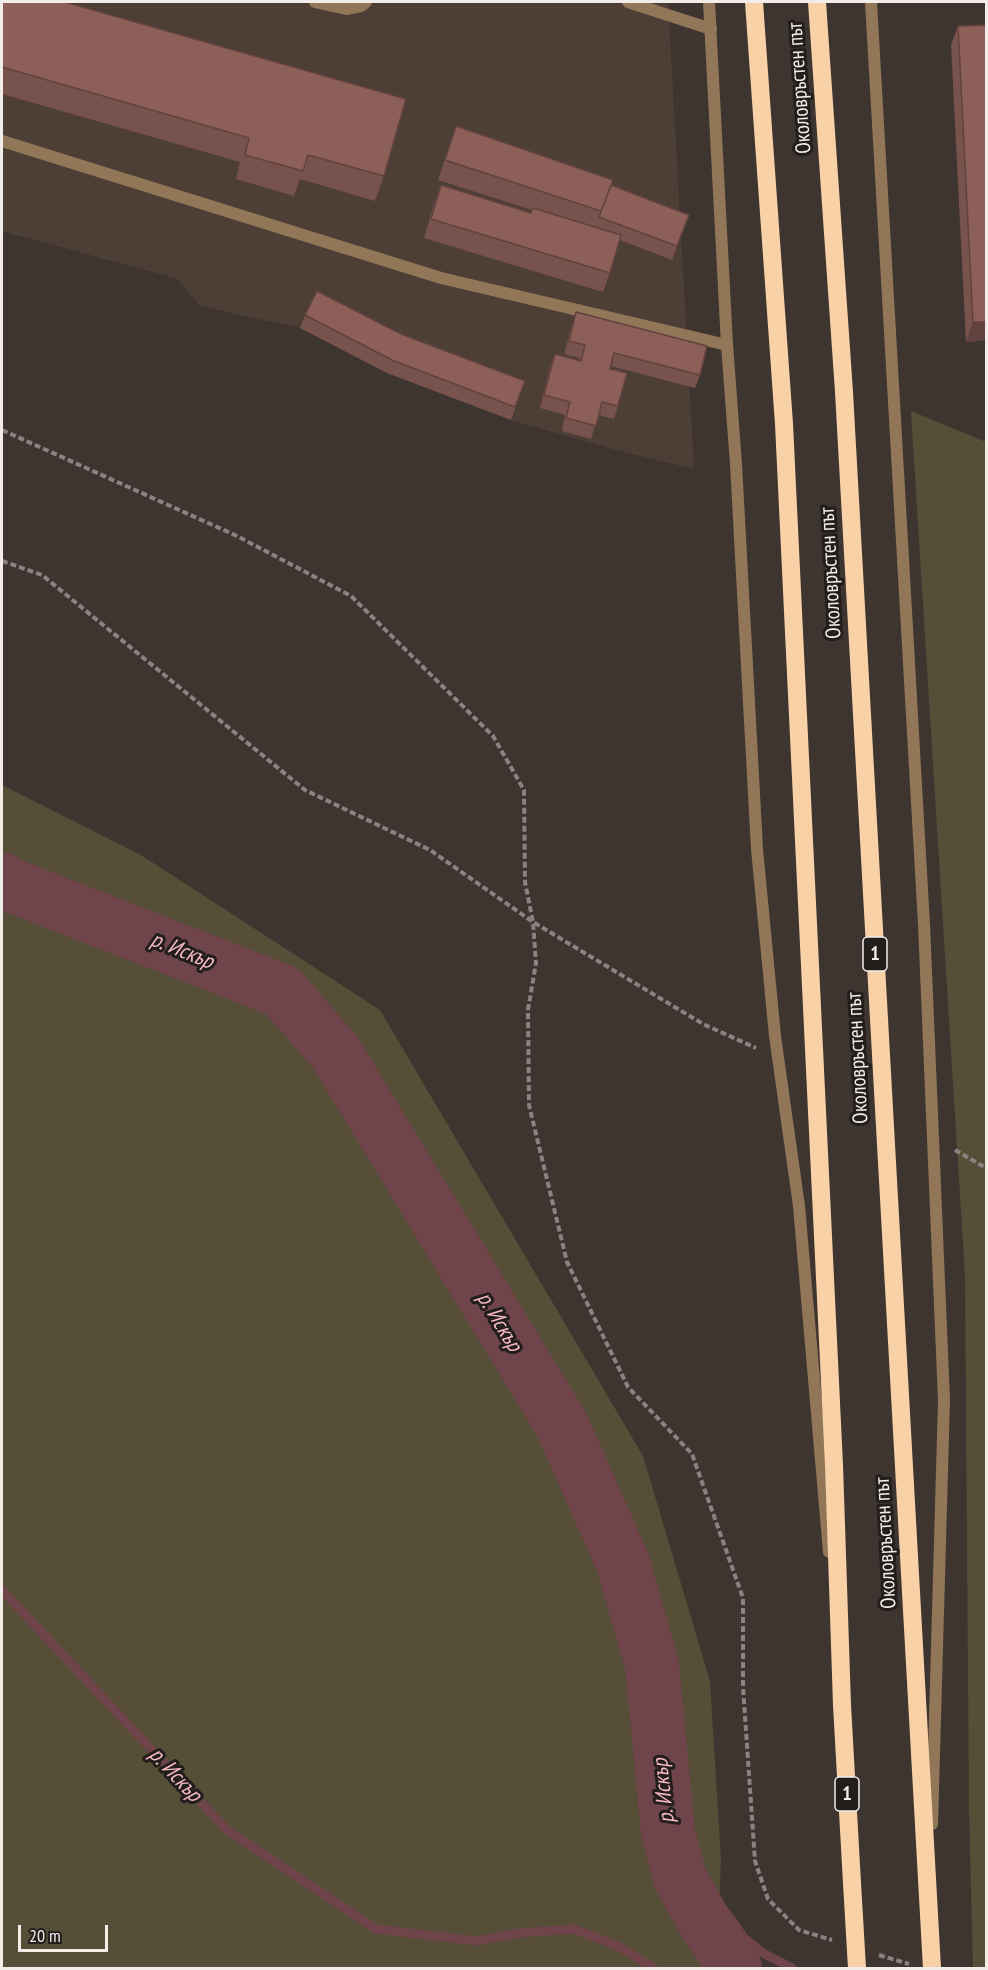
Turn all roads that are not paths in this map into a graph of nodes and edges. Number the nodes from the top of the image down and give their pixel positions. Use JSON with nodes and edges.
{"nodes":[{"id":1,"x":315,"y":2,"type":"edge"},
{"id":2,"x":366,"y":2,"type":"edge"},
{"id":3,"x":628,"y":2,"type":"edge"},
{"id":4,"x":709,"y":2,"type":"edge"},
{"id":5,"x":754,"y":2,"type":"edge"},
{"id":6,"x":816,"y":2,"type":"edge"},
{"id":7,"x":871,"y":2,"type":"edge"},
{"id":8,"x":711,"y":29,"type":"junction"},
{"id":9,"x":2,"y":141,"type":"edge"},
{"id":10,"x":727,"y":345,"type":"junction"},
{"id":11,"x":842,"y":1705,"type":"junction"},
{"id":12,"x":929,"y":1906,"type":"junction"},
{"id":13,"x":857,"y":1968,"type":"edge"},
{"id":14,"x":932,"y":1968,"type":"edge"}],
"edges":[{"from":1,"to":2,"type":"street"},
{"from":3,"to":8,"type":"street"},
{"from":4,"to":8,"type":"street"},
{"from":5,"to":11,"type":"highway","name":"Околовръстен път","number":"1"},
{"from":6,"to":12,"type":"highway","name":"Околовръстен път","number":"1"},
{"from":7,"to":12,"type":"street"},
{"from":8,"to":10,"type":"street"},
{"from":9,"to":10,"type":"street"},
{"from":10,"to":11,"type":"street"},
{"from":11,"to":13,"type":"highway","name":"Околовръстен път","number":"1","bridge":true},
{"from":12,"to":14,"type":"highway","name":"Околовръстен път","number":"1"}]}
